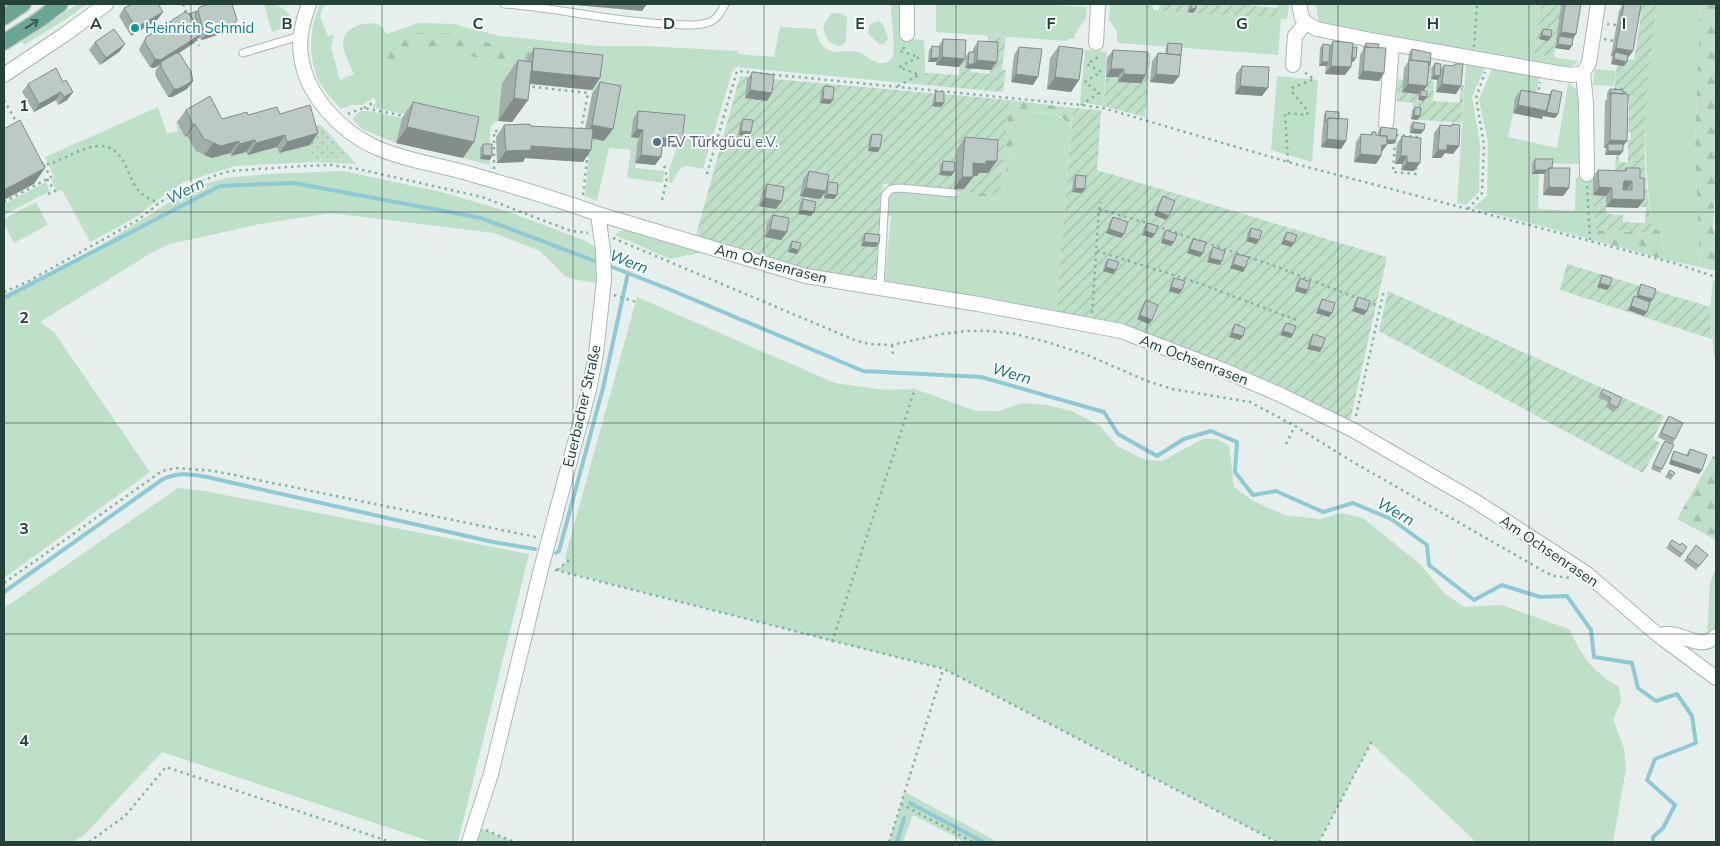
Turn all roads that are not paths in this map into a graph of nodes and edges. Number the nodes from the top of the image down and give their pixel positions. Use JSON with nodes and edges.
{"nodes":[{"id":1,"x":23,"y":4,"type":"edge"},
{"id":2,"x":60,"y":4,"type":"edge"},
{"id":3,"x":106,"y":4,"type":"edge"},
{"id":4,"x":307,"y":4,"type":"edge"},
{"id":5,"x":504,"y":4,"type":"edge"},
{"id":6,"x":724,"y":4,"type":"edge"},
{"id":7,"x":907,"y":4,"type":"edge"},
{"id":8,"x":1098,"y":4,"type":"edge"},
{"id":9,"x":1299,"y":4,"type":"edge"},
{"id":10,"x":1598,"y":4,"type":"edge"},
{"id":11,"x":4,"y":17,"type":"edge"},
{"id":12,"x":1306,"y":23,"type":"junction"},
{"id":13,"x":300,"y":36,"type":"junction"},
{"id":14,"x":909,"y":39,"type":"road end"},
{"id":15,"x":4,"y":42,"type":"edge"},
{"id":16,"x":1096,"y":43,"type":"road end"},
{"id":17,"x":1392,"y":44,"type":"junction"},
{"id":18,"x":243,"y":52,"type":"dead end"},
{"id":19,"x":1293,"y":66,"type":"road end"},
{"id":20,"x":1583,"y":73,"type":"junction"},
{"id":21,"x":4,"y":75,"type":"edge"},
{"id":22,"x":1391,"y":127,"type":"edge"},
{"id":23,"x":1586,"y":174,"type":"road end"},
{"id":24,"x":954,"y":193,"type":"dead end"},
{"id":25,"x":598,"y":214,"type":"junction"},
{"id":26,"x":880,"y":287,"type":"junction"},
{"id":27,"x":1658,"y":635,"type":"junction"},
{"id":28,"x":1716,"y":636,"type":"edge"},
{"id":29,"x":1716,"y":678,"type":"edge"},
{"id":30,"x":469,"y":842,"type":"edge"}],
"edges":[{"from":1,"to":11,"type":"main road"},
{"from":15,"to":2,"type":"main road","one_way":true},
{"from":3,"to":21,"type":"street"},
{"from":4,"to":13,"type":"street"},
{"from":5,"to":6,"type":"lane"},
{"from":7,"to":14,"type":"street"},
{"from":8,"to":16,"type":"street"},
{"from":9,"to":12,"type":"street"},
{"from":10,"to":20,"type":"street"},
{"from":12,"to":17,"type":"street"},
{"from":12,"to":19,"type":"street"},
{"from":13,"to":18,"type":"lane"},
{"from":13,"to":25,"type":"street"},
{"from":17,"to":20,"type":"street"},
{"from":17,"to":22,"type":"street"},
{"from":20,"to":23,"type":"street"},
{"from":24,"to":26,"type":"lane"},
{"from":25,"to":26,"type":"street","name":"Am Ochsenrasen"},
{"from":25,"to":30,"type":"street","name":"Euerbacher Straße"},
{"from":26,"to":27,"type":"street","name":"Am Ochsenrasen"},
{"from":27,"to":28,"type":"street"},
{"from":27,"to":29,"type":"street","name":"Am Ochsenrasen"}]}
